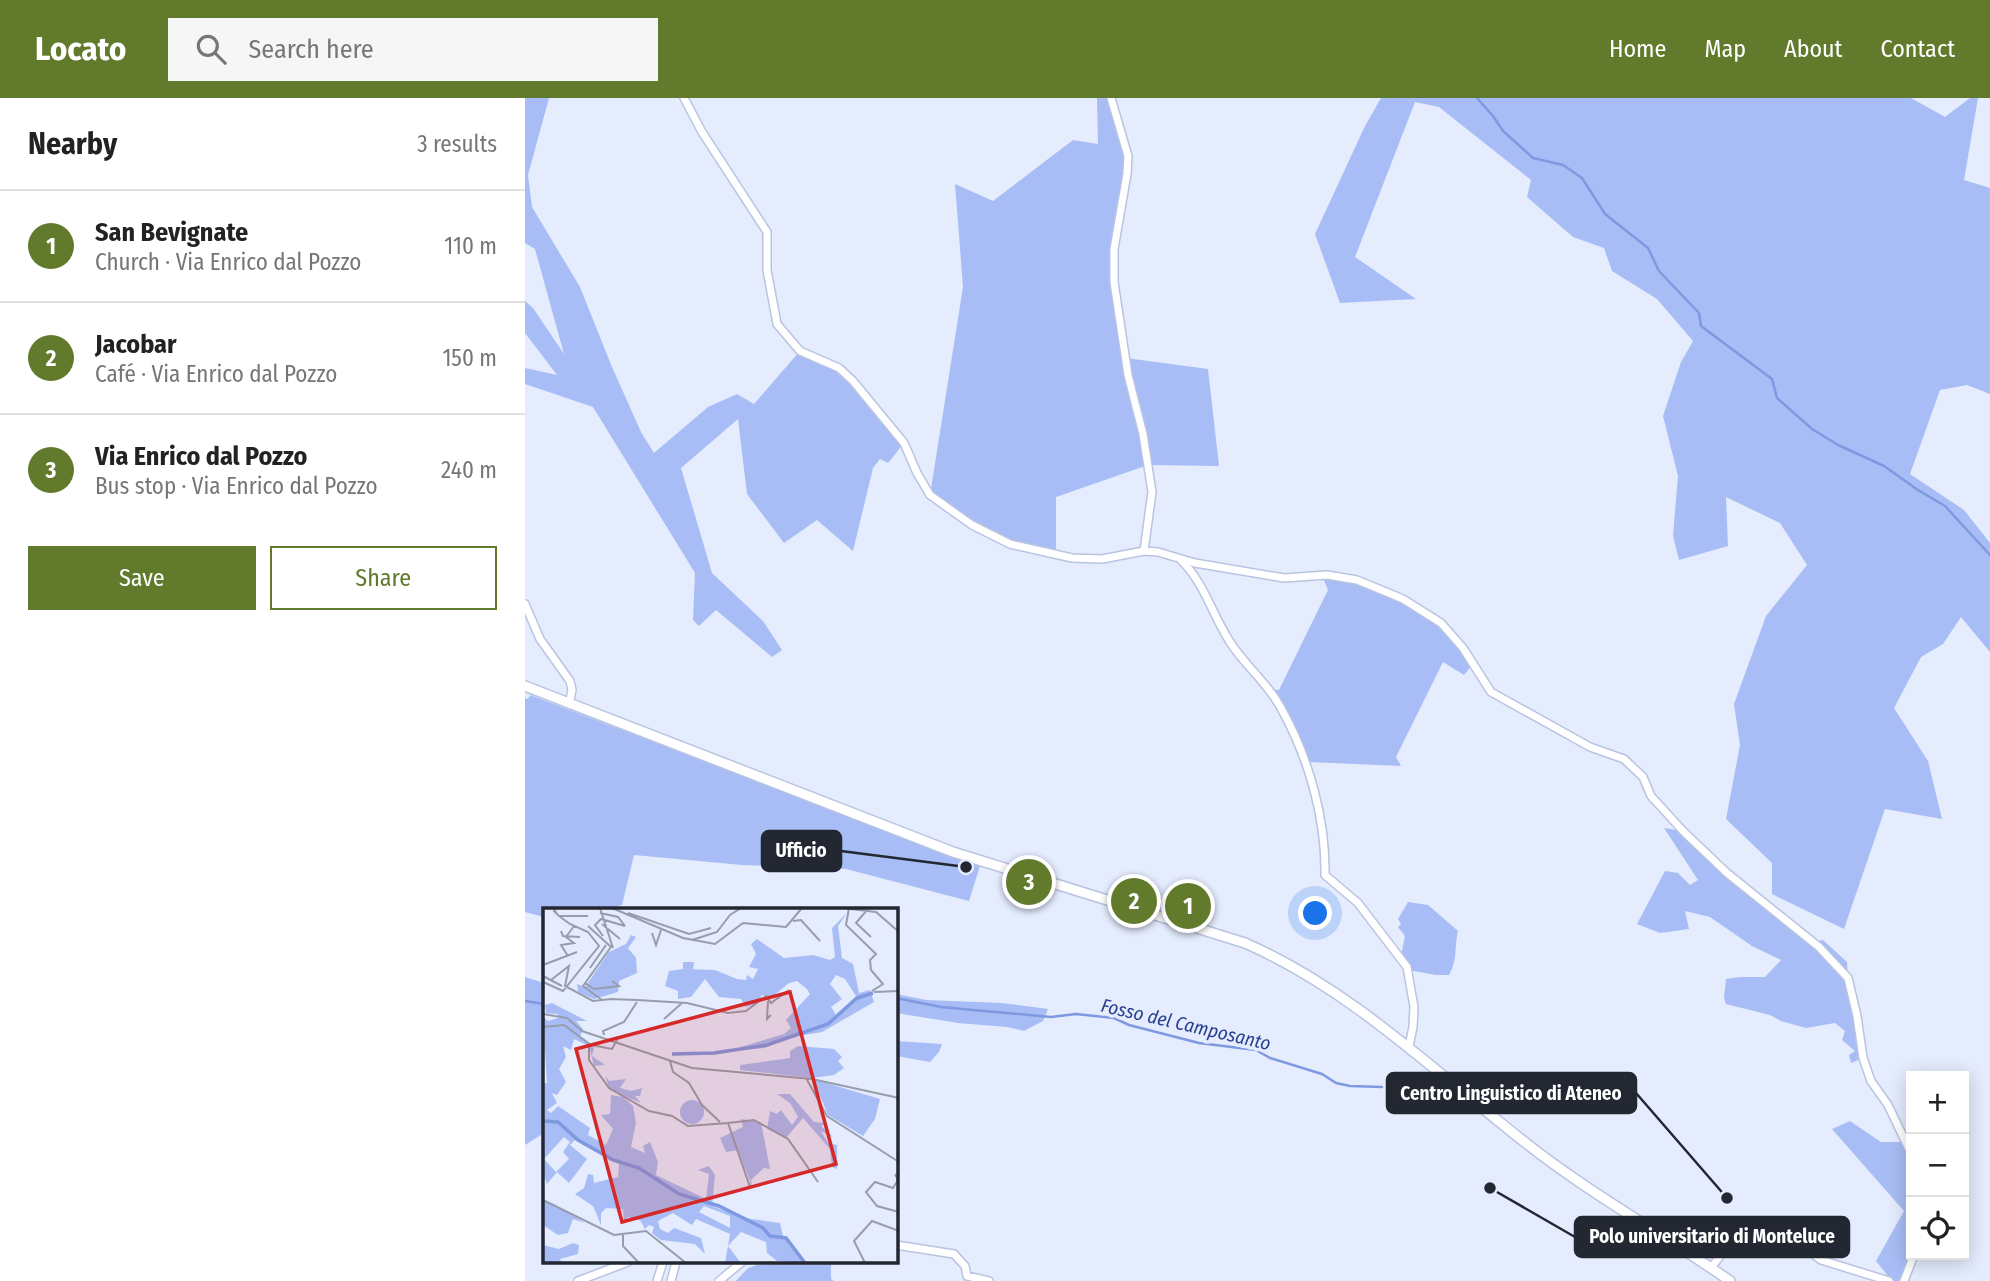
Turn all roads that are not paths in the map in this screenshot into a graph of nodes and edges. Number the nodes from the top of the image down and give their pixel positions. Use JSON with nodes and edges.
{"nodes":[{"id":1,"x":684,"y":98,"type":"edge"},
{"id":2,"x":1111,"y":98,"type":"edge"},
{"id":3,"x":1144,"y":551,"type":"junction"},
{"id":4,"x":1178,"y":558,"type":"junction"},
{"id":5,"x":525,"y":604,"type":"edge"},
{"id":6,"x":525,"y":686,"type":"edge"},
{"id":7,"x":569,"y":704,"type":"junction"},
{"id":8,"x":1409,"y":1046,"type":"junction"},
{"id":9,"x":1906,"y":1143,"type":"edge"},
{"id":10,"x":898,"y":1245,"type":"edge"},
{"id":11,"x":1912,"y":1260,"type":"edge"},
{"id":12,"x":623,"y":1264,"type":"edge"},
{"id":13,"x":662,"y":1264,"type":"edge"},
{"id":14,"x":675,"y":1264,"type":"edge"},
{"id":15,"x":740,"y":1264,"type":"edge"},
{"id":16,"x":1711,"y":1268,"type":"junction"},
{"id":17,"x":578,"y":1281,"type":"edge"},
{"id":18,"x":657,"y":1281,"type":"edge"},
{"id":19,"x":671,"y":1281,"type":"edge"},
{"id":20,"x":719,"y":1281,"type":"edge"},
{"id":21,"x":989,"y":1281,"type":"edge"},
{"id":22,"x":1730,"y":1281,"type":"edge"},
{"id":23,"x":1889,"y":1281,"type":"edge"},
{"id":24,"x":1903,"y":1281,"type":"edge"}],
"edges":[{"from":1,"to":3,"type":"street"},
{"from":2,"to":3,"type":"street"},
{"from":3,"to":4,"type":"street"},
{"from":4,"to":8,"type":"street"},
{"from":4,"to":9,"type":"street"},
{"from":5,"to":7,"type":"street"},
{"from":6,"to":7,"type":"street"},
{"from":7,"to":8,"type":"street"},
{"from":8,"to":16,"type":"street"},
{"from":10,"to":21,"type":"street"},
{"from":11,"to":24,"type":"street"},
{"from":12,"to":17,"type":"street"},
{"from":13,"to":18,"type":"street"},
{"from":14,"to":19,"type":"street"},
{"from":15,"to":20,"type":"street"},
{"from":16,"to":22,"type":"street"},
{"from":16,"to":23,"type":"street"}]}
